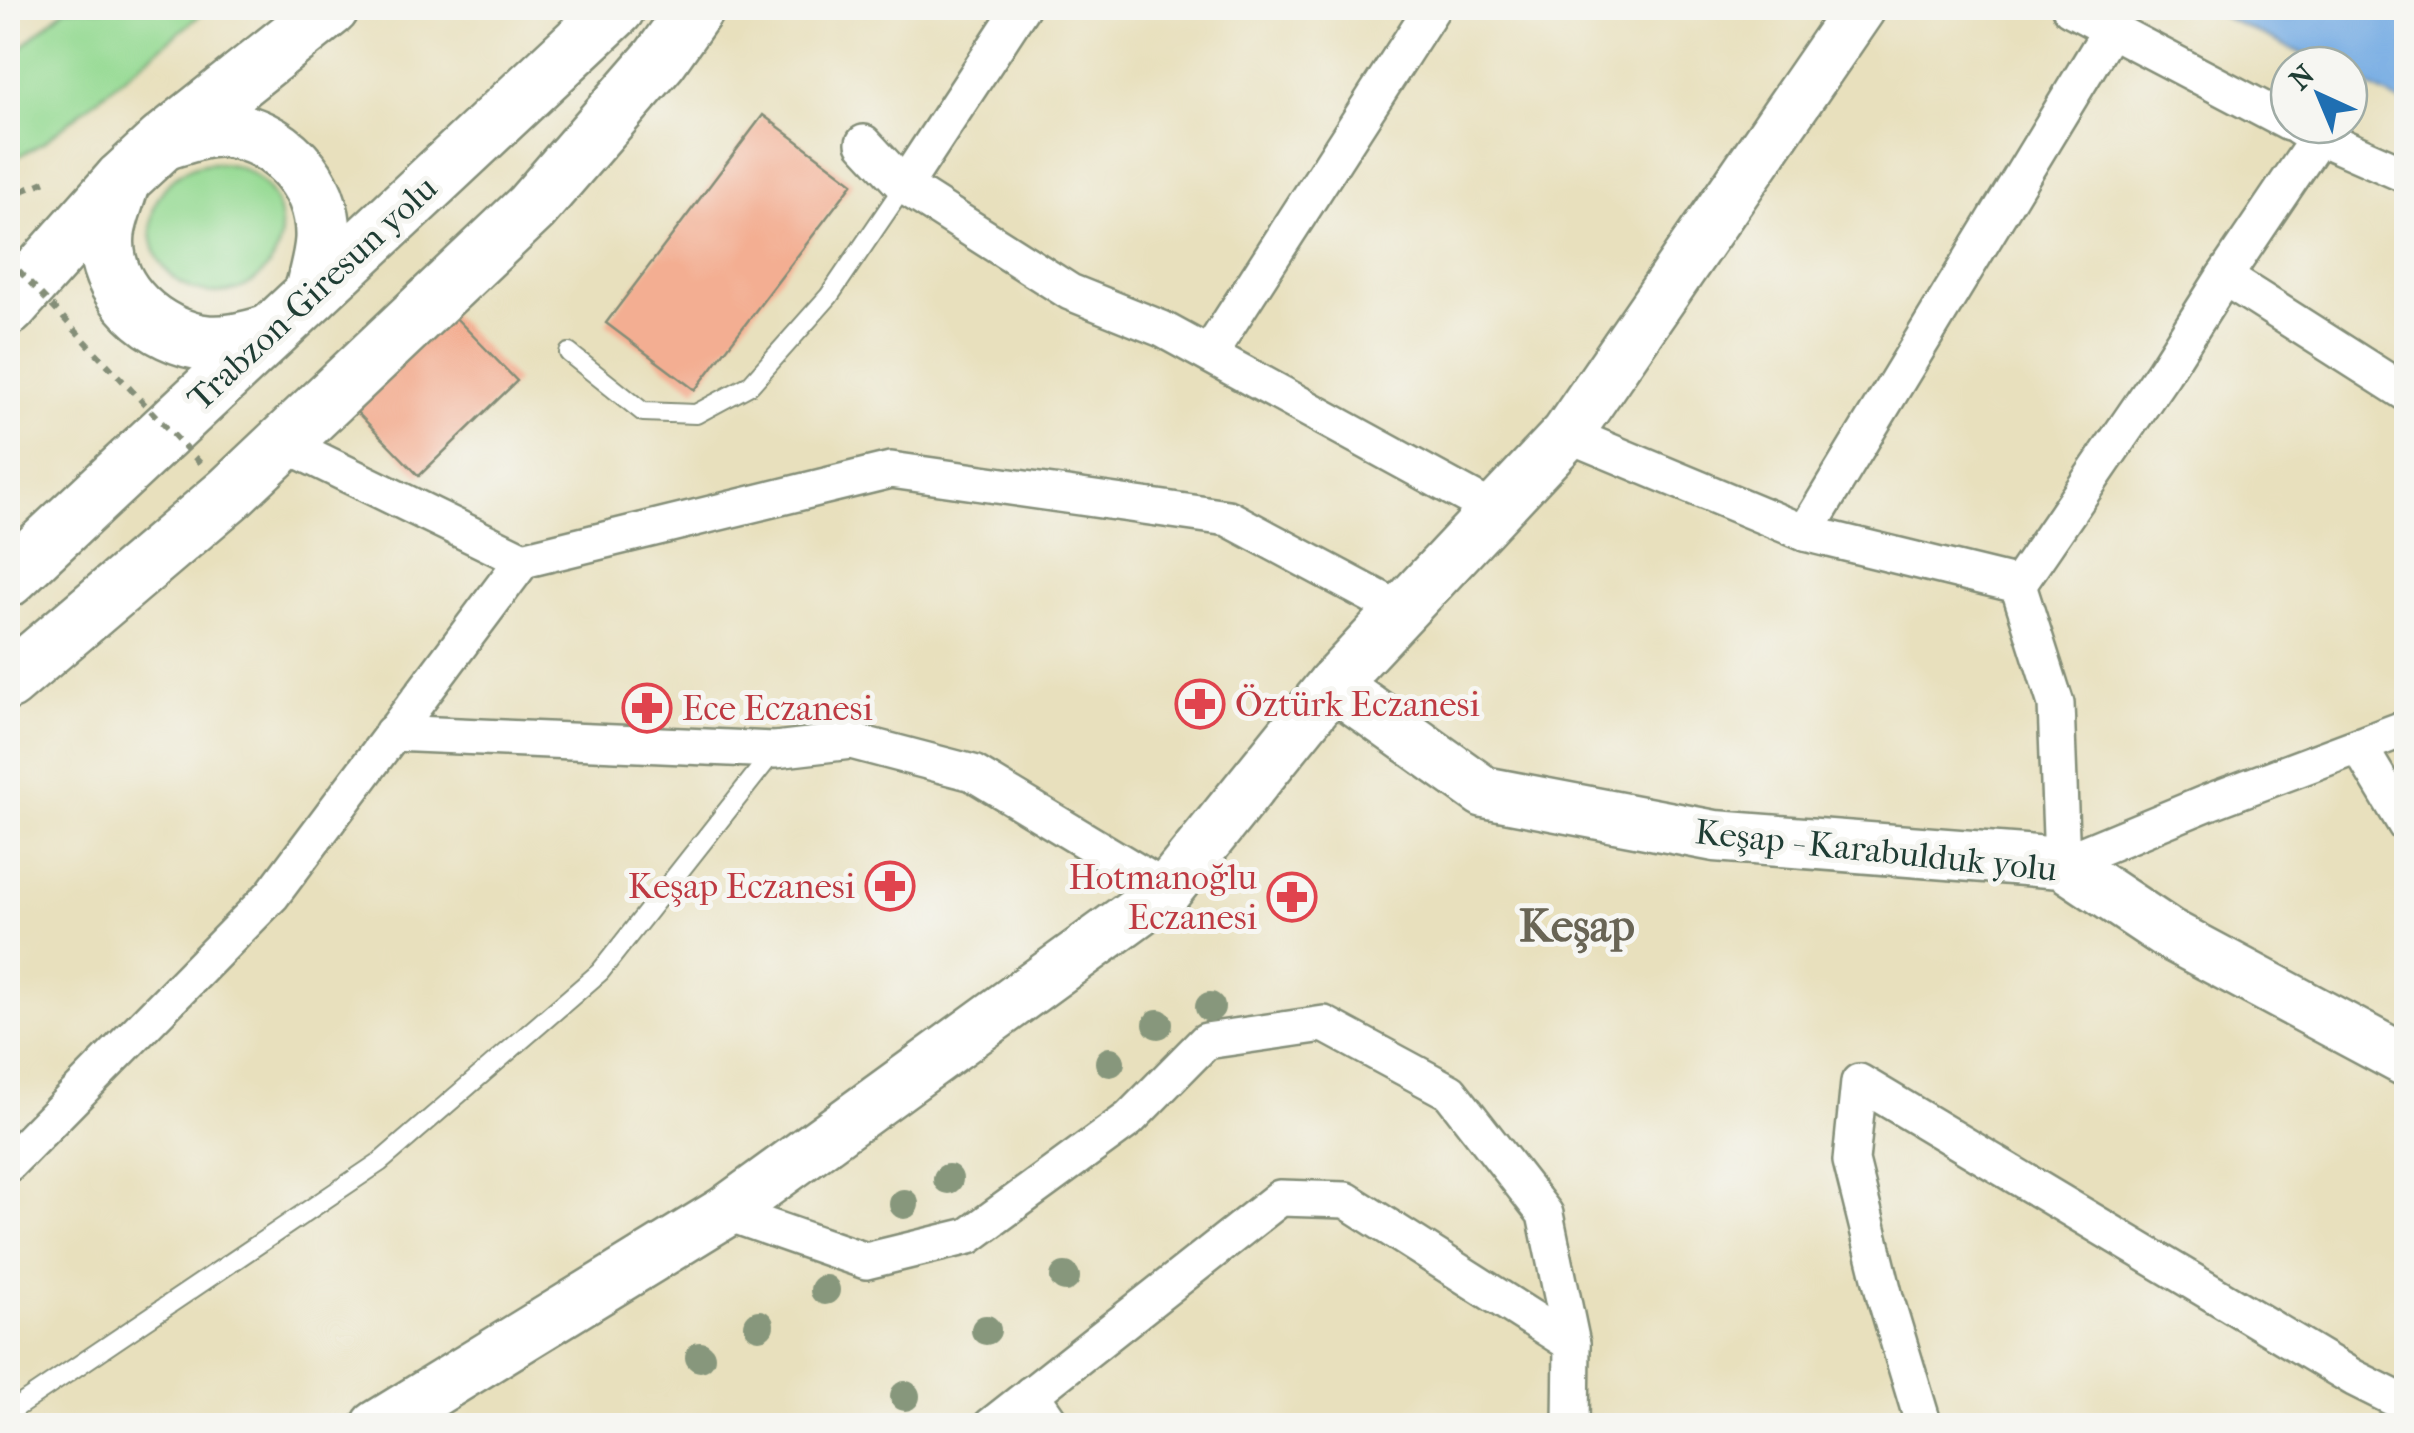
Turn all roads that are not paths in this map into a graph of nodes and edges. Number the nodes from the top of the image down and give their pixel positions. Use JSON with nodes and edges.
{"nodes":[{"id":1,"x":331,"y":8,"type":"edge"},
{"id":2,"x":617,"y":8,"type":"edge"},
{"id":3,"x":696,"y":8,"type":"edge"},
{"id":4,"x":1021,"y":8,"type":"edge"},
{"id":5,"x":1432,"y":8,"type":"edge"},
{"id":6,"x":2070,"y":8,"type":"edge"},
{"id":7,"x":1853,"y":10,"type":"edge"},
{"id":8,"x":2110,"y":28,"type":"junction"},
{"id":9,"x":2269,"y":112,"type":"edge"},
{"id":10,"x":162,"y":142,"type":"junction"},
{"id":11,"x":864,"y":144,"type":"dead end"},
{"id":12,"x":2291,"y":145,"type":"edge"},
{"id":13,"x":2339,"y":145,"type":"edge"},
{"id":14,"x":2406,"y":174,"type":"edge"},
{"id":15,"x":122,"y":180,"type":"junction"},
{"id":16,"x":904,"y":186,"type":"junction"},
{"id":17,"x":2224,"y":277,"type":"junction"},
{"id":18,"x":312,"y":294,"type":"junction"},
{"id":19,"x":8,"y":308,"type":"edge"},
{"id":20,"x":270,"y":333,"type":"junction"},
{"id":21,"x":569,"y":354,"type":"dead end"},
{"id":22,"x":1209,"y":354,"type":"junction"},
{"id":23,"x":2406,"y":393,"type":"edge"},
{"id":24,"x":1567,"y":434,"type":"junction"},
{"id":25,"x":283,"y":443,"type":"junction"},
{"id":26,"x":1495,"y":511,"type":"junction"},
{"id":27,"x":1805,"y":533,"type":"junction"},
{"id":28,"x":522,"y":560,"type":"junction"},
{"id":29,"x":8,"y":579,"type":"edge"},
{"id":30,"x":2018,"y":585,"type":"junction"},
{"id":31,"x":1402,"y":611,"type":"junction"},
{"id":32,"x":8,"y":682,"type":"edge"},
{"id":33,"x":1333,"y":684,"type":"junction"},
{"id":34,"x":2406,"y":728,"type":"edge"},
{"id":35,"x":392,"y":733,"type":"junction"},
{"id":36,"x":2360,"y":748,"type":"junction"},
{"id":37,"x":775,"y":750,"type":"junction"},
{"id":38,"x":2406,"y":825,"type":"edge"},
{"id":39,"x":2062,"y":864,"type":"junction"},
{"id":40,"x":1168,"y":890,"type":"junction"},
{"id":41,"x":2406,"y":1060,"type":"edge"},
{"id":42,"x":8,"y":1164,"type":"edge"},
{"id":43,"x":726,"y":1212,"type":"junction"},
{"id":44,"x":1572,"y":1344,"type":"junction"},
{"id":45,"x":1031,"y":1394,"type":"junction"},
{"id":46,"x":2406,"y":1404,"type":"edge"},
{"id":47,"x":8,"y":1413,"type":"edge"},
{"id":48,"x":377,"y":1426,"type":"edge"},
{"id":49,"x":991,"y":1426,"type":"edge"},
{"id":50,"x":1053,"y":1426,"type":"edge"},
{"id":51,"x":1571,"y":1426,"type":"edge"},
{"id":52,"x":1924,"y":1426,"type":"edge"}],
"edges":[{"from":1,"to":10,"type":"highway"},
{"from":2,"to":18,"type":"highway","name":"Trabzon-Giresun yolu"},
{"from":3,"to":25,"type":"highway"},
{"from":4,"to":16,"type":"street"},
{"from":5,"to":22,"type":"street"},
{"from":6,"to":8,"type":"street"},
{"from":7,"to":24,"type":"main road"},
{"from":8,"to":9,"type":"street"},
{"from":8,"to":27,"type":"street"},
{"from":10,"to":15,"type":"highway"},
{"from":10,"to":18,"type":"highway"},
{"from":11,"to":16,"type":"street"},
{"from":12,"to":17,"type":"street"},
{"from":13,"to":14,"type":"street"},
{"from":15,"to":19,"type":"highway"},
{"from":15,"to":20,"type":"highway"},
{"from":16,"to":21,"type":"lane"},
{"from":16,"to":22,"type":"street"},
{"from":17,"to":23,"type":"street"},
{"from":17,"to":30,"type":"street"},
{"from":18,"to":20,"type":"highway","name":"Trabzon-Giresun yolu"},
{"from":20,"to":29,"type":"highway","name":"Trabzon-Giresun yolu"},
{"from":22,"to":26,"type":"street"},
{"from":24,"to":26,"type":"main road"},
{"from":24,"to":27,"type":"street"},
{"from":25,"to":28,"type":"street"},
{"from":25,"to":32,"type":"highway"},
{"from":26,"to":31,"type":"main road"},
{"from":27,"to":30,"type":"street"},
{"from":28,"to":31,"type":"street"},
{"from":28,"to":35,"type":"street"},
{"from":30,"to":39,"type":"street"},
{"from":31,"to":33,"type":"main road"},
{"from":33,"to":39,"type":"main road","name":"Keşap - Karabulduk yolu"},
{"from":33,"to":40,"type":"main road"},
{"from":34,"to":36,"type":"street"},
{"from":35,"to":37,"type":"street"},
{"from":35,"to":42,"type":"street"},
{"from":36,"to":38,"type":"street"},
{"from":36,"to":39,"type":"street"},
{"from":37,"to":40,"type":"street"},
{"from":37,"to":47,"type":"lane"},
{"from":39,"to":41,"type":"main road","name":"Keşap - Karabulduk yolu"},
{"from":40,"to":43,"type":"main road"},
{"from":43,"to":44,"type":"street"},
{"from":43,"to":48,"type":"main road"},
{"from":44,"to":45,"type":"street"},
{"from":44,"to":51,"type":"street"},
{"from":45,"to":49,"type":"street"},
{"from":45,"to":50,"type":"street"},
{"from":46,"to":52,"type":"street"}]}
